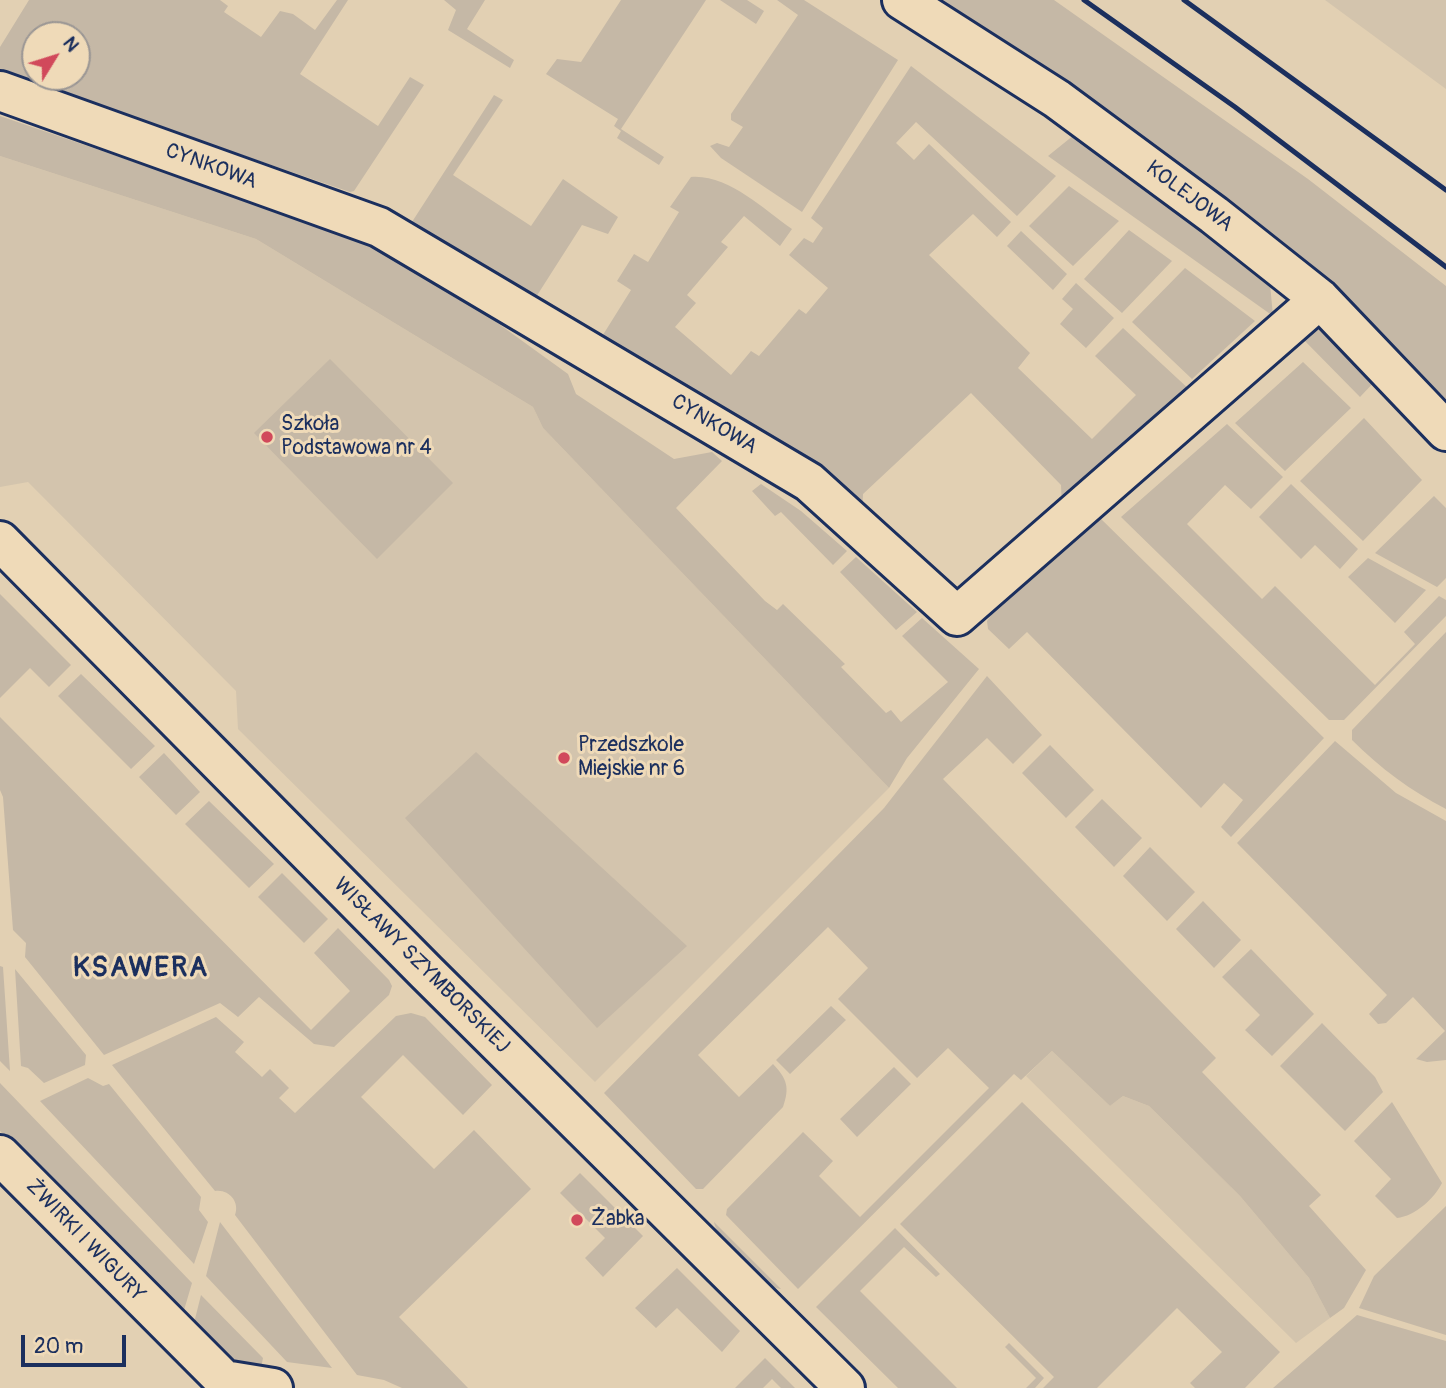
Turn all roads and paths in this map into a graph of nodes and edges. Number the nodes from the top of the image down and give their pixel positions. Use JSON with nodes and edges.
{"nodes":[{"id":1,"x":902,"y":0,"type":"edge"},
{"id":2,"x":0,"y":91,"type":"edge"},
{"id":3,"x":1320,"y":299,"type":"junction"},
{"id":4,"x":1446,"y":431,"type":"edge"},
{"id":5,"x":0,"y":541,"type":"edge"},
{"id":6,"x":0,"y":1155,"type":"edge"},
{"id":7,"x":273,"y":1388,"type":"edge"},
{"id":8,"x":845,"y":1388,"type":"edge"}],
"edges":[{"from":1,"to":3,"type":"street","name":"KOLEJOWA"},
{"from":2,"to":3,"type":"street","name":"CYNKOWA"},
{"from":3,"to":4,"type":"street","name":"KOLEJOWA"},
{"from":5,"to":8,"type":"street","name":"WISŁAWY SZYMBORSKIEJ"},
{"from":6,"to":7,"type":"street","name":"ŻWIRKI I WIGURY"}]}
